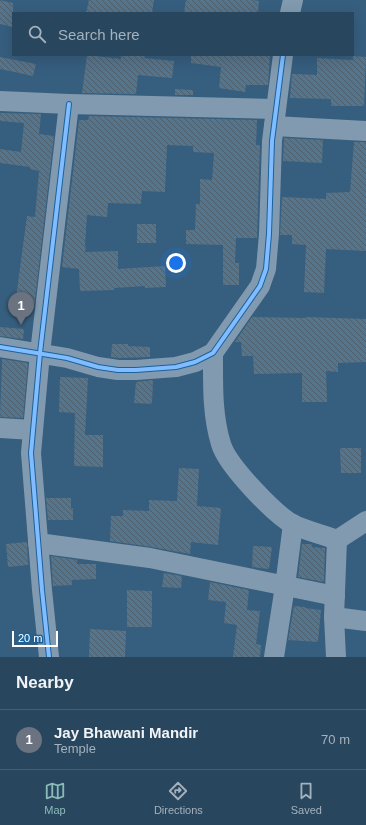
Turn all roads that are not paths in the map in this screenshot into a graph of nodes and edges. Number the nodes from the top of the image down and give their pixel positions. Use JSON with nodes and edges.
{"nodes":[{"id":1,"x":293,"y":0,"type":"edge"},
{"id":2,"x":290,"y":12,"type":"edge"},
{"id":3,"x":283,"y":56,"type":"edge"},
{"id":4,"x":0,"y":101,"type":"edge"},
{"id":5,"x":69,"y":104,"type":"junction"},
{"id":6,"x":275,"y":118,"type":"junction"},
{"id":7,"x":366,"y":131,"type":"edge"},
{"id":8,"x":0,"y":347,"type":"edge"},
{"id":9,"x":40,"y":353,"type":"junction"},
{"id":10,"x":213,"y":354,"type":"junction"},
{"id":11,"x":0,"y":428,"type":"edge"},
{"id":12,"x":33,"y":430,"type":"junction"},
{"id":13,"x":366,"y":521,"type":"edge"},
{"id":14,"x":293,"y":524,"type":"junction"},
{"id":15,"x":337,"y":540,"type":"junction"},
{"id":16,"x":38,"y":543,"type":"junction"},
{"id":17,"x":285,"y":586,"type":"junction"},
{"id":18,"x":335,"y":596,"type":"junction"},
{"id":19,"x":334,"y":617,"type":"junction"},
{"id":20,"x":366,"y":621,"type":"edge"},
{"id":21,"x":49,"y":657,"type":"edge"},
{"id":22,"x":274,"y":657,"type":"edge"},
{"id":23,"x":336,"y":657,"type":"edge"}],
"edges":[{"from":1,"to":2,"type":"street"},
{"from":3,"to":6,"type":"street"},
{"from":4,"to":5,"type":"street"},
{"from":5,"to":6,"type":"street"},
{"from":5,"to":9,"type":"street"},
{"from":6,"to":7,"type":"street"},
{"from":6,"to":10,"type":"street"},
{"from":8,"to":9,"type":"street"},
{"from":9,"to":10,"type":"street"},
{"from":9,"to":12,"type":"street"},
{"from":10,"to":14,"type":"street"},
{"from":11,"to":12,"type":"street"},
{"from":12,"to":16,"type":"street"},
{"from":13,"to":15,"type":"street"},
{"from":14,"to":15,"type":"street"},
{"from":14,"to":17,"type":"street"},
{"from":15,"to":18,"type":"street"},
{"from":16,"to":17,"type":"street"},
{"from":16,"to":21,"type":"street"},
{"from":17,"to":18,"type":"street"},
{"from":17,"to":22,"type":"street"},
{"from":18,"to":19,"type":"street"},
{"from":19,"to":20,"type":"street"},
{"from":19,"to":23,"type":"street"}]}
